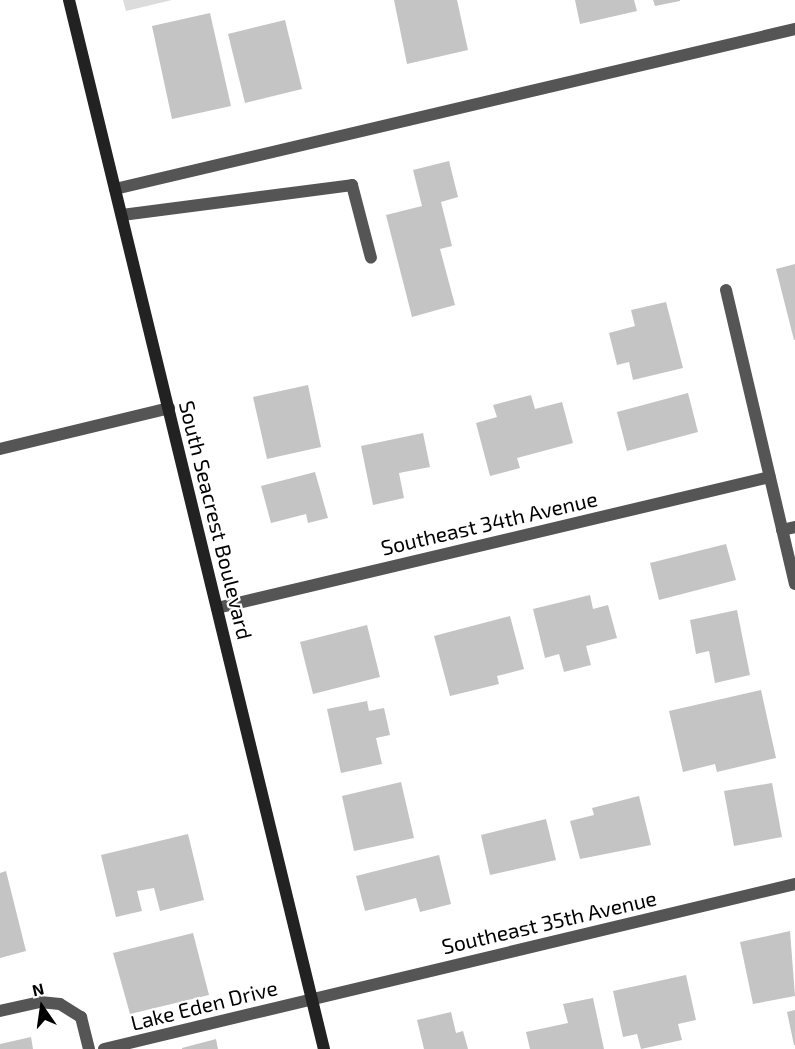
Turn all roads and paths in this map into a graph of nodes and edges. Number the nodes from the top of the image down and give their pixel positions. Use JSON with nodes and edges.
{"nodes":[{"id":1,"x":69,"y":0,"type":"edge"},
{"id":2,"x":795,"y":29,"type":"edge"},
{"id":3,"x":115,"y":189,"type":"junction"},
{"id":4,"x":122,"y":215,"type":"junction"},
{"id":5,"x":371,"y":258,"type":"dead end"},
{"id":6,"x":726,"y":290,"type":"dead end"},
{"id":7,"x":169,"y":408,"type":"junction"},
{"id":8,"x":0,"y":449,"type":"edge"},
{"id":9,"x":770,"y":477,"type":"junction"},
{"id":10,"x":795,"y":527,"type":"edge"},
{"id":11,"x":782,"y":530,"type":"junction"},
{"id":12,"x":795,"y":584,"type":"edge"},
{"id":13,"x":217,"y":608,"type":"junction"},
{"id":14,"x":795,"y":884,"type":"edge"},
{"id":15,"x":312,"y":998,"type":"junction"},
{"id":16,"x":0,"y":1011,"type":"edge"},
{"id":17,"x":89,"y":1049,"type":"edge"},
{"id":18,"x":104,"y":1049,"type":"edge"},
{"id":19,"x":324,"y":1049,"type":"edge"}],
"edges":[{"from":1,"to":3,"type":"street","name":"South Seacrest Boulevard"},
{"from":2,"to":3,"type":"street"},
{"from":3,"to":4,"type":"street","name":"South Seacrest Boulevard"},
{"from":4,"to":5,"type":"street"},
{"from":4,"to":7,"type":"street","name":"South Seacrest Boulevard"},
{"from":6,"to":9,"type":"street"},
{"from":7,"to":8,"type":"street"},
{"from":7,"to":13,"type":"street","name":"South Seacrest Boulevard"},
{"from":9,"to":11,"type":"street"},
{"from":9,"to":13,"type":"street","name":"Southeast 34th Avenue"},
{"from":10,"to":11,"type":"street"},
{"from":11,"to":12,"type":"street"},
{"from":13,"to":15,"type":"street","name":"South Seacrest Boulevard"},
{"from":14,"to":15,"type":"street","name":"Southeast 35th Avenue"},
{"from":15,"to":18,"type":"street","name":"Lake Eden Drive"},
{"from":15,"to":19,"type":"street","name":"South Seacrest Boulevard"},
{"from":16,"to":17,"type":"street"}]}
